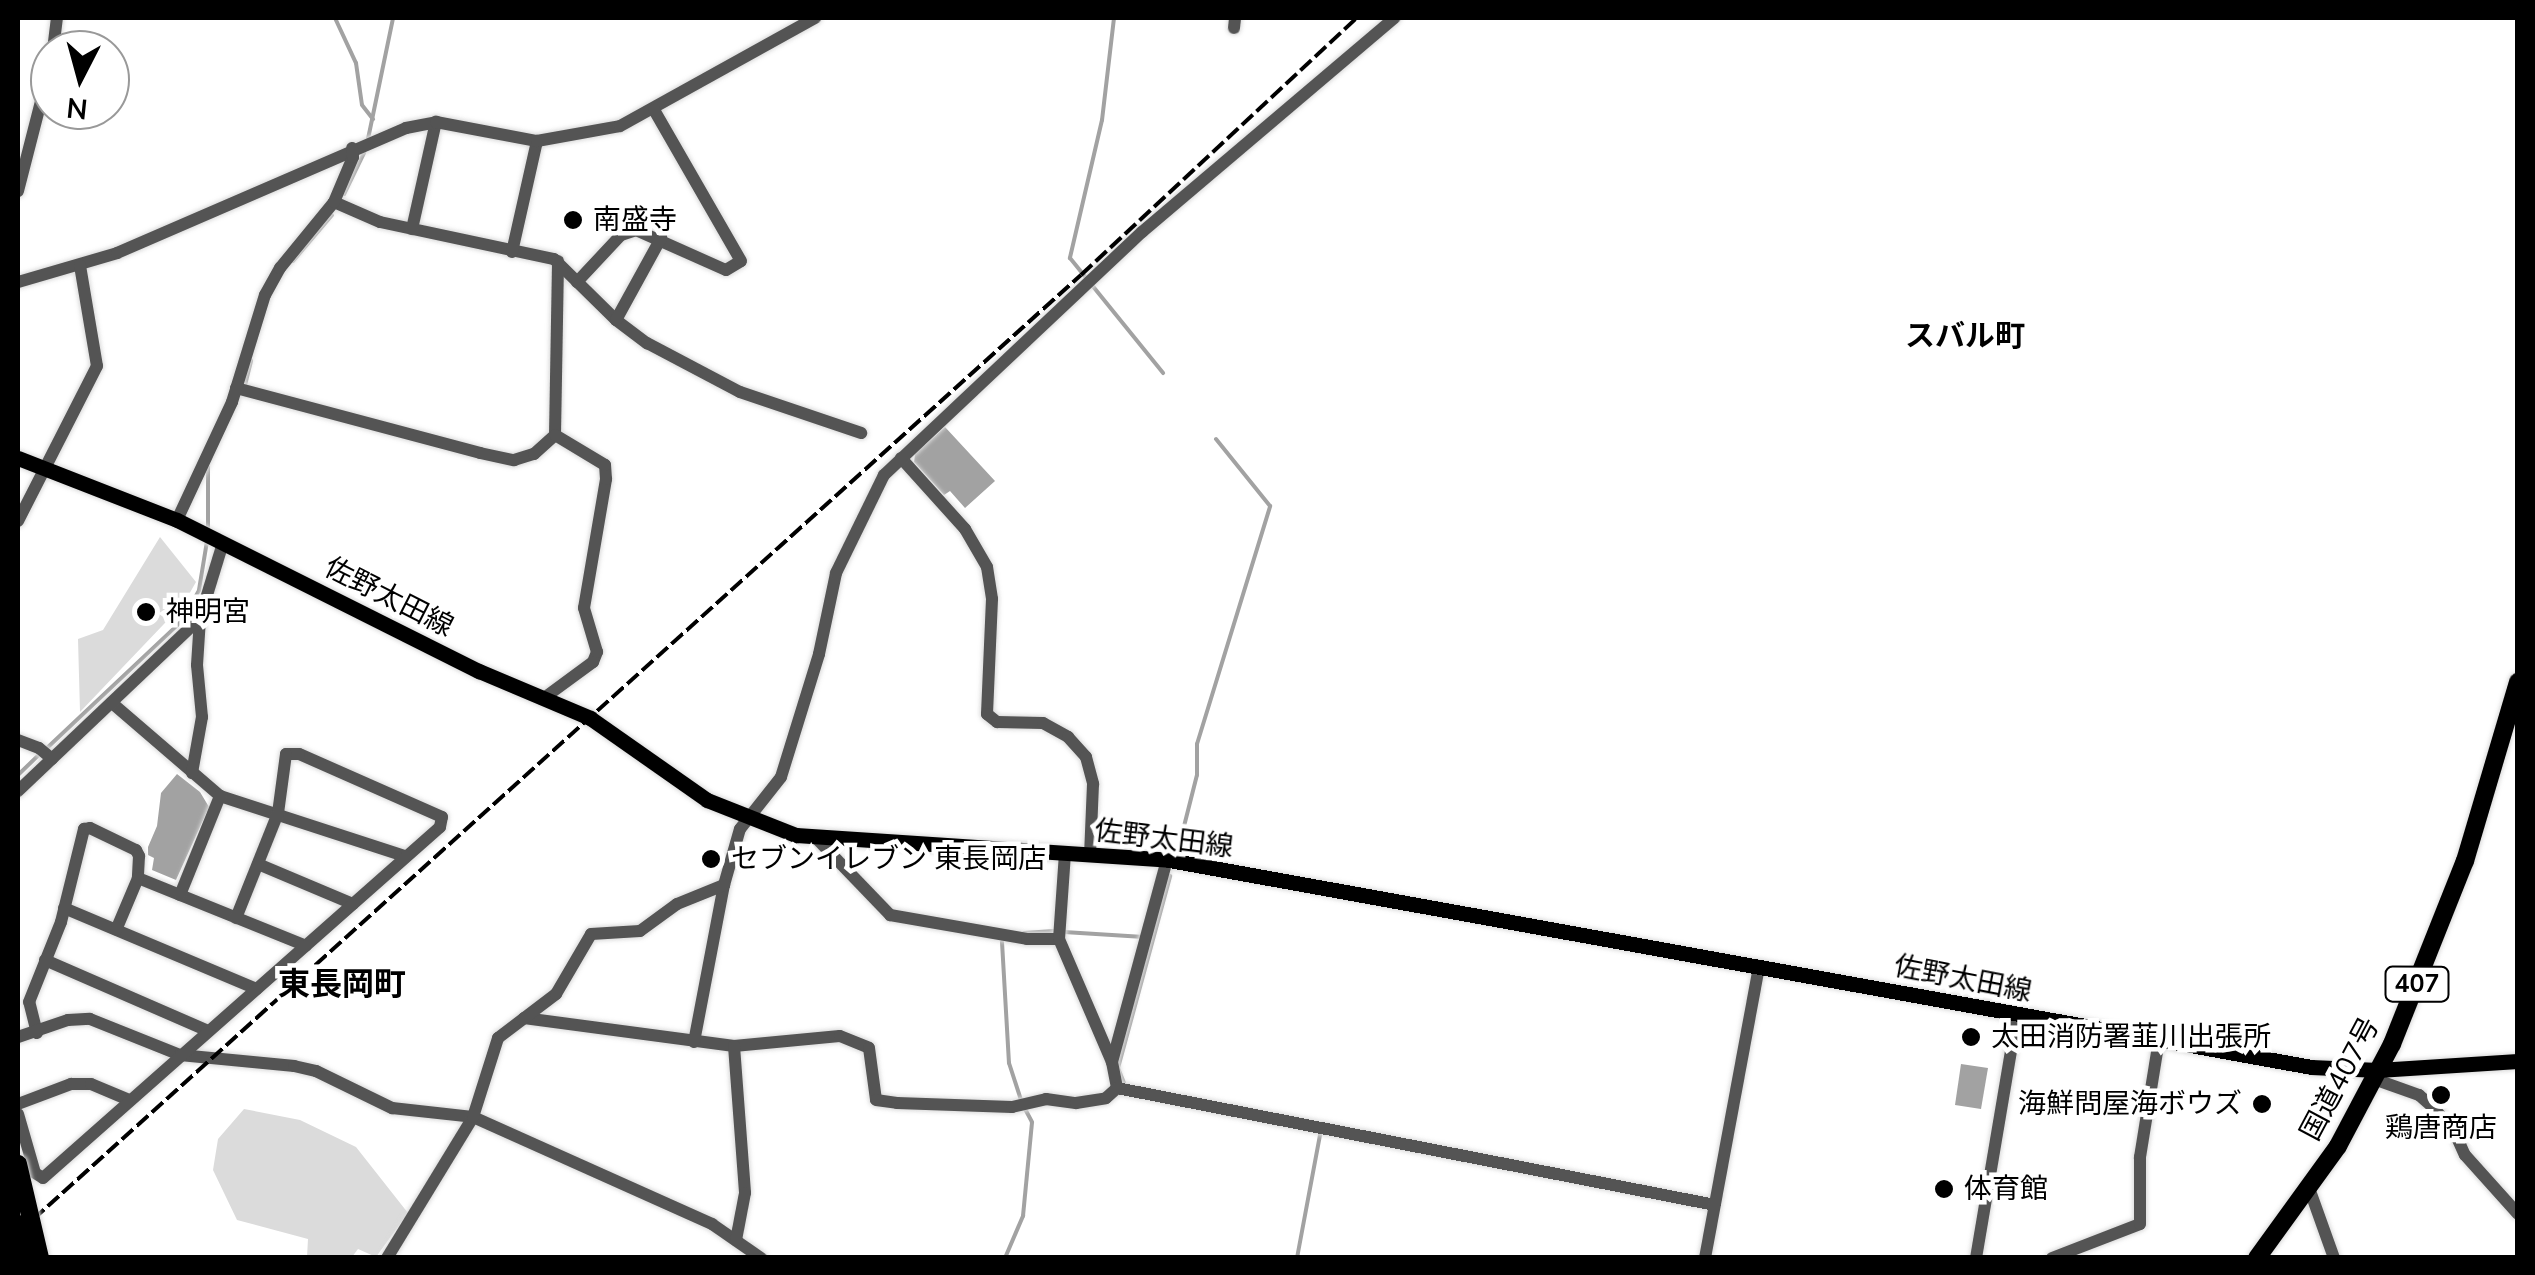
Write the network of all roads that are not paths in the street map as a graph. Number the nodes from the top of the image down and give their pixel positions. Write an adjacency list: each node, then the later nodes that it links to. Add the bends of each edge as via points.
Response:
1 (814, 18): 3 (street)
2 (1394, 18): 22 (street, via 1142,232)
3 (654, 110): 6 (street, via 620,126); 11 (street, via 740,261 726,270)
4 (436, 122): 6 (street); 7 (street); 10 (street)
5 (34, 130): 8 (street)
6 (537, 141): 12 (street)
7 (352, 148): 9 (street); 14 (street)
8 (18, 191)
9 (334, 202): 10 (street); 18 (street, via 270,284)
10 (412, 229): 12 (street)
11 (661, 238): 16 (street, via 627,232); 17 (street)
12 (512, 252): 13 (street)
13 (558, 261): 16 (street); 20 (street)
14 (80, 265): 15 (street); 23 (street, via 96,366)
15 (18, 282)
16 (578, 282): 17 (street)
17 (616, 320): 19 (street, via 740,392)
18 (236, 388): 20 (street, via 514,460 534,454); 24 (street)
19 (861, 433)
20 (555, 435): 29 (street, via 605,465 606,479 584,608 597,652)
21 (18, 458): 23 (main road, 佐野太田線)
22 (900, 458): 37 (street, via 884,474 836,572 819,654 780,778); 40 (street, via 965,529 987,567 992,598 987,714 997,722 1044,723 1086,757 1093,784)
23 (45, 468): 24 (main road, 佐野太田線); 25 (street)
24 (177, 520): 26 (main road, 佐野太田線)
25 (18, 521)
26 (223, 543): 27 (street); 29 (main road, 佐野太田線)
27 (200, 618): 30 (street); 33 (street, via 202,717)
28 (2518, 682): 67 (highway, 国道407号 / 407, via 2447,914)
29 (544, 698): 37 (main road, 佐野太田線, via 590,718 707,800)
30 (112, 703): 32 (street); 33 (street)
31 (18, 740): 32 (street)
32 (52, 759): 34 (street)
33 (192, 773): 35 (street)
34 (18, 791)
35 (220, 796): 36 (street); 46 (street)
36 (278, 813): 41 (street); 41 (street, via 286,754 299,754 438,813 440,827); 43 (street)
37 (746, 819): 38 (main road, 佐野太田線); 45 (street)
38 (816, 838): 39 (main road, 佐野太田線); 51 (street, via 890,915 1027,939)
39 (1065, 853): 40 (main road, 佐野太田線); 51 (street)
40 (1090, 854): 42 (main road, 佐野太田線)
41 (405, 856): 47 (street)
42 (1167, 859): 54 (main road, 佐野太田線); 66 (street)
43 (258, 864): 47 (street); 49 (street)
44 (138, 878): 46 (street); 48 (street, via 136,850 84,829); 50 (street)
45 (724, 885): 57 (street, via 677,904 640,931 591,934 556,994); 62 (street)
46 (180, 895): 49 (street)
47 (353, 904): 52 (street)
48 (64, 908): 50 (street); 53 (street)
49 (236, 918): 52 (street)
50 (116, 930): 55 (street)
51 (1059, 934): 66 (street)
52 (306, 946): 55 (street)
53 (45, 960): 58 (street); 59 (street, via 29,1002)
54 (1758, 966): 56 (main road, 佐野太田線); 75 (street)
55 (257, 989): 58 (street)
56 (2017, 1015): 61 (main road, 佐野太田線); 84 (street)
57 (524, 1018): 62 (street); 72 (street, via 498,1038)
58 (208, 1031): 64 (street)
59 (36, 1032): 60 (street); 64 (street, via 90,1018)
60 (18, 1037)
61 (2159, 1040): 67 (main road, 佐野太田線); 85 (street, via 2140,1158 2140,1224)
62 (694, 1042): 63 (street)
63 (734, 1046): 68 (street, via 840,1036 869,1048 876,1100 1076,1104 1106,1098); 78 (street, via 745,1193)
64 (180, 1055): 69 (street); 72 (street, via 294,1066 392,1108)
65 (2518, 1060): 67 (main road, 佐野太田線)
66 (1112, 1062): 68 (street)
67 (2376, 1075): 74 (highway, 国道407号 / 407); 76 (street, via 2434,1108)
68 (1117, 1088): 75 (street)
69 (129, 1100): 70 (street, via 90,1084 71,1084); 71 (street, via 43,1178 35,1174)
70 (18, 1104)
71 (18, 1114)
72 (473, 1117): 78 (street); 81 (street)
73 (18, 1164): 80 (highway, bridge)
74 (2309, 1188): 86 (highway, 国道407号 / 407); 87 (street)
75 (1715, 1204): 83 (street)
76 (2518, 1214)
77 (18, 1224): 79 (highway, bridge)
78 (736, 1240): 82 (street)
79 (26, 1258)
80 (40, 1258)
81 (387, 1258)
82 (761, 1258)
83 (1705, 1258)
84 (1976, 1258)
85 (2052, 1258)
86 (2257, 1258)
87 (2334, 1258)

